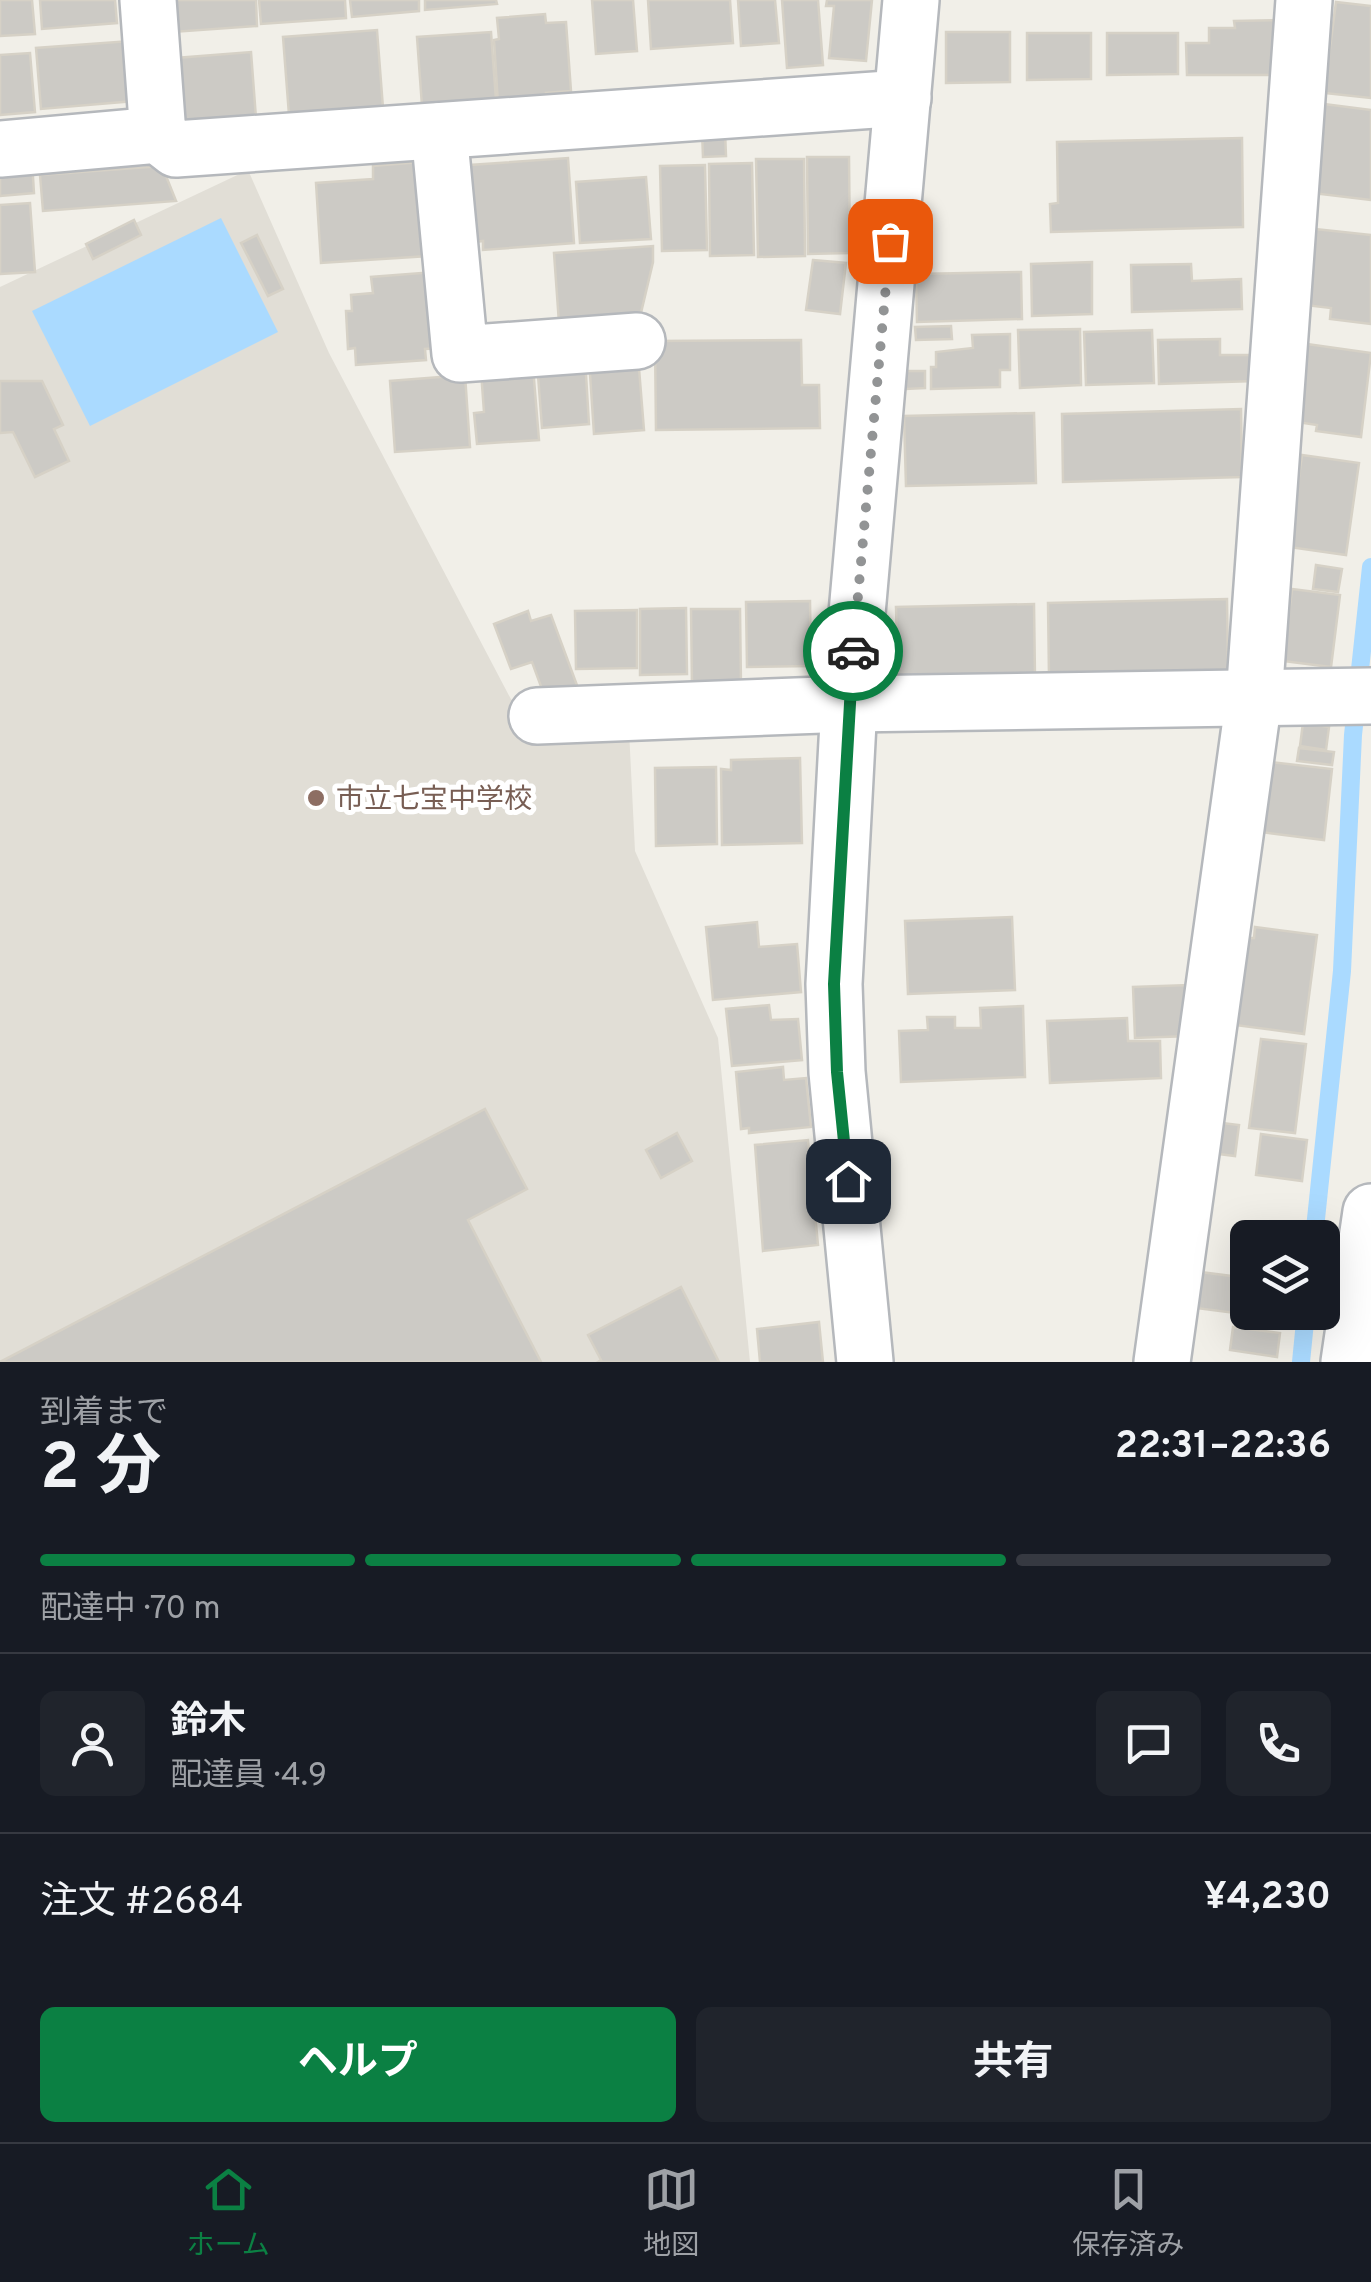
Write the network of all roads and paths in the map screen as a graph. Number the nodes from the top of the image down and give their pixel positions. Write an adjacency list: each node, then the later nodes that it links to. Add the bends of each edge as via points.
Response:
1 (148, 0): 6 (street)
2 (911, 0): 4 (street)
3 (1304, 0): 10 (street)
4 (903, 98): 5 (street); 11 (street)
5 (439, 131): 6 (street, via 176,149); 8 (street, via 460,354)
6 (158, 134): 7 (street)
7 (0, 149)
8 (638, 340)
9 (1352, 696): 10 (street)
10 (1254, 698): 11 (street); 15 (street)
11 (848, 704): 12 (street); 14 (street, via 834,984)
12 (538, 716)
13 (1371, 1212): 16 (street)
14 (865, 1362)
15 (1162, 1362)
16 (1349, 1362)

